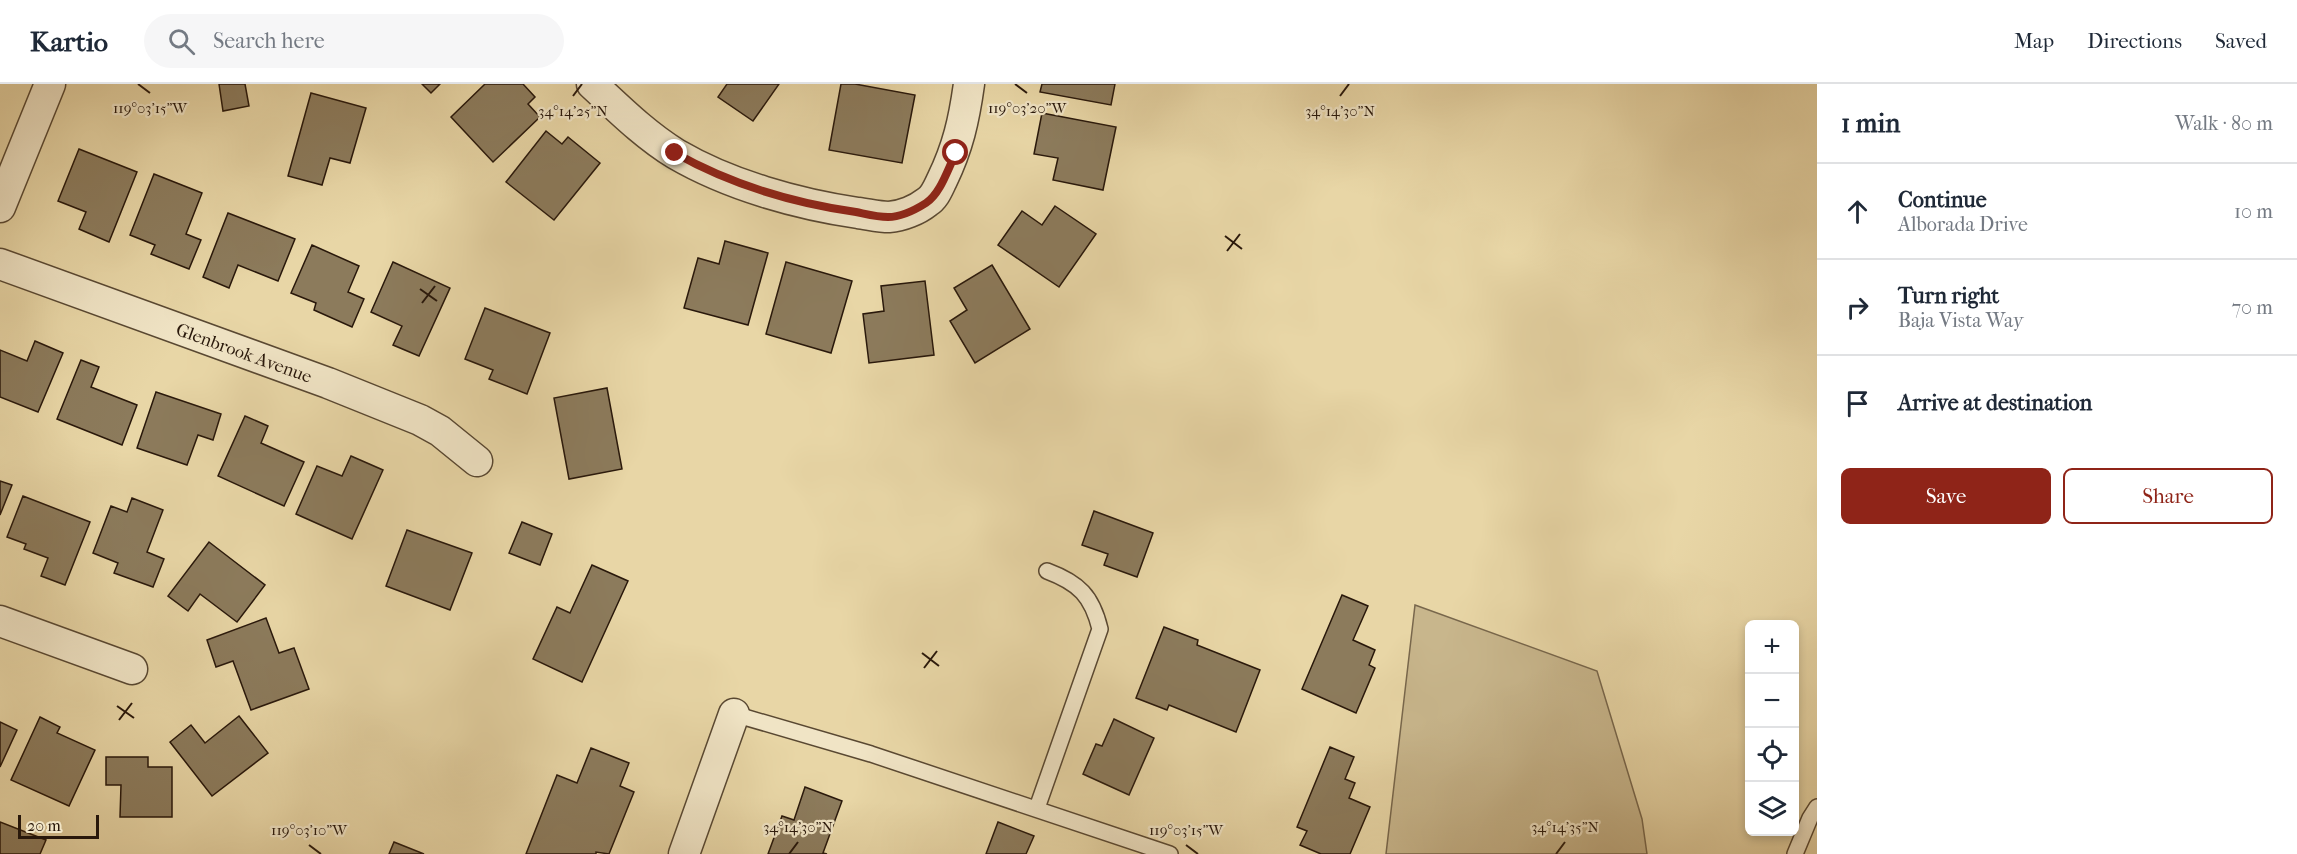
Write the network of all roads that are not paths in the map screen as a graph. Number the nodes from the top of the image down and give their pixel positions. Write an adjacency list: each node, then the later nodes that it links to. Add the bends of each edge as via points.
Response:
1 (50, 84): 4 (street)
2 (592, 84): 3 (street, via 642,130 709,172 832,209 888,217 909,212 935,195 956,153)
3 (969, 84)
4 (0, 207)
5 (0, 264): 6 (street, Glenbrook Avenue, via 420,420)
6 (477, 461)
7 (1047, 571): 12 (lane, via 1079,587 1095,610 1100,629)
8 (0, 621): 9 (street)
9 (132, 669)
10 (734, 714): 12 (lane); 13 (street)
11 (1817, 807): 15 (lane)
12 (1037, 808): 14 (lane)
13 (684, 854)
14 (1170, 854)
15 (1795, 854)

